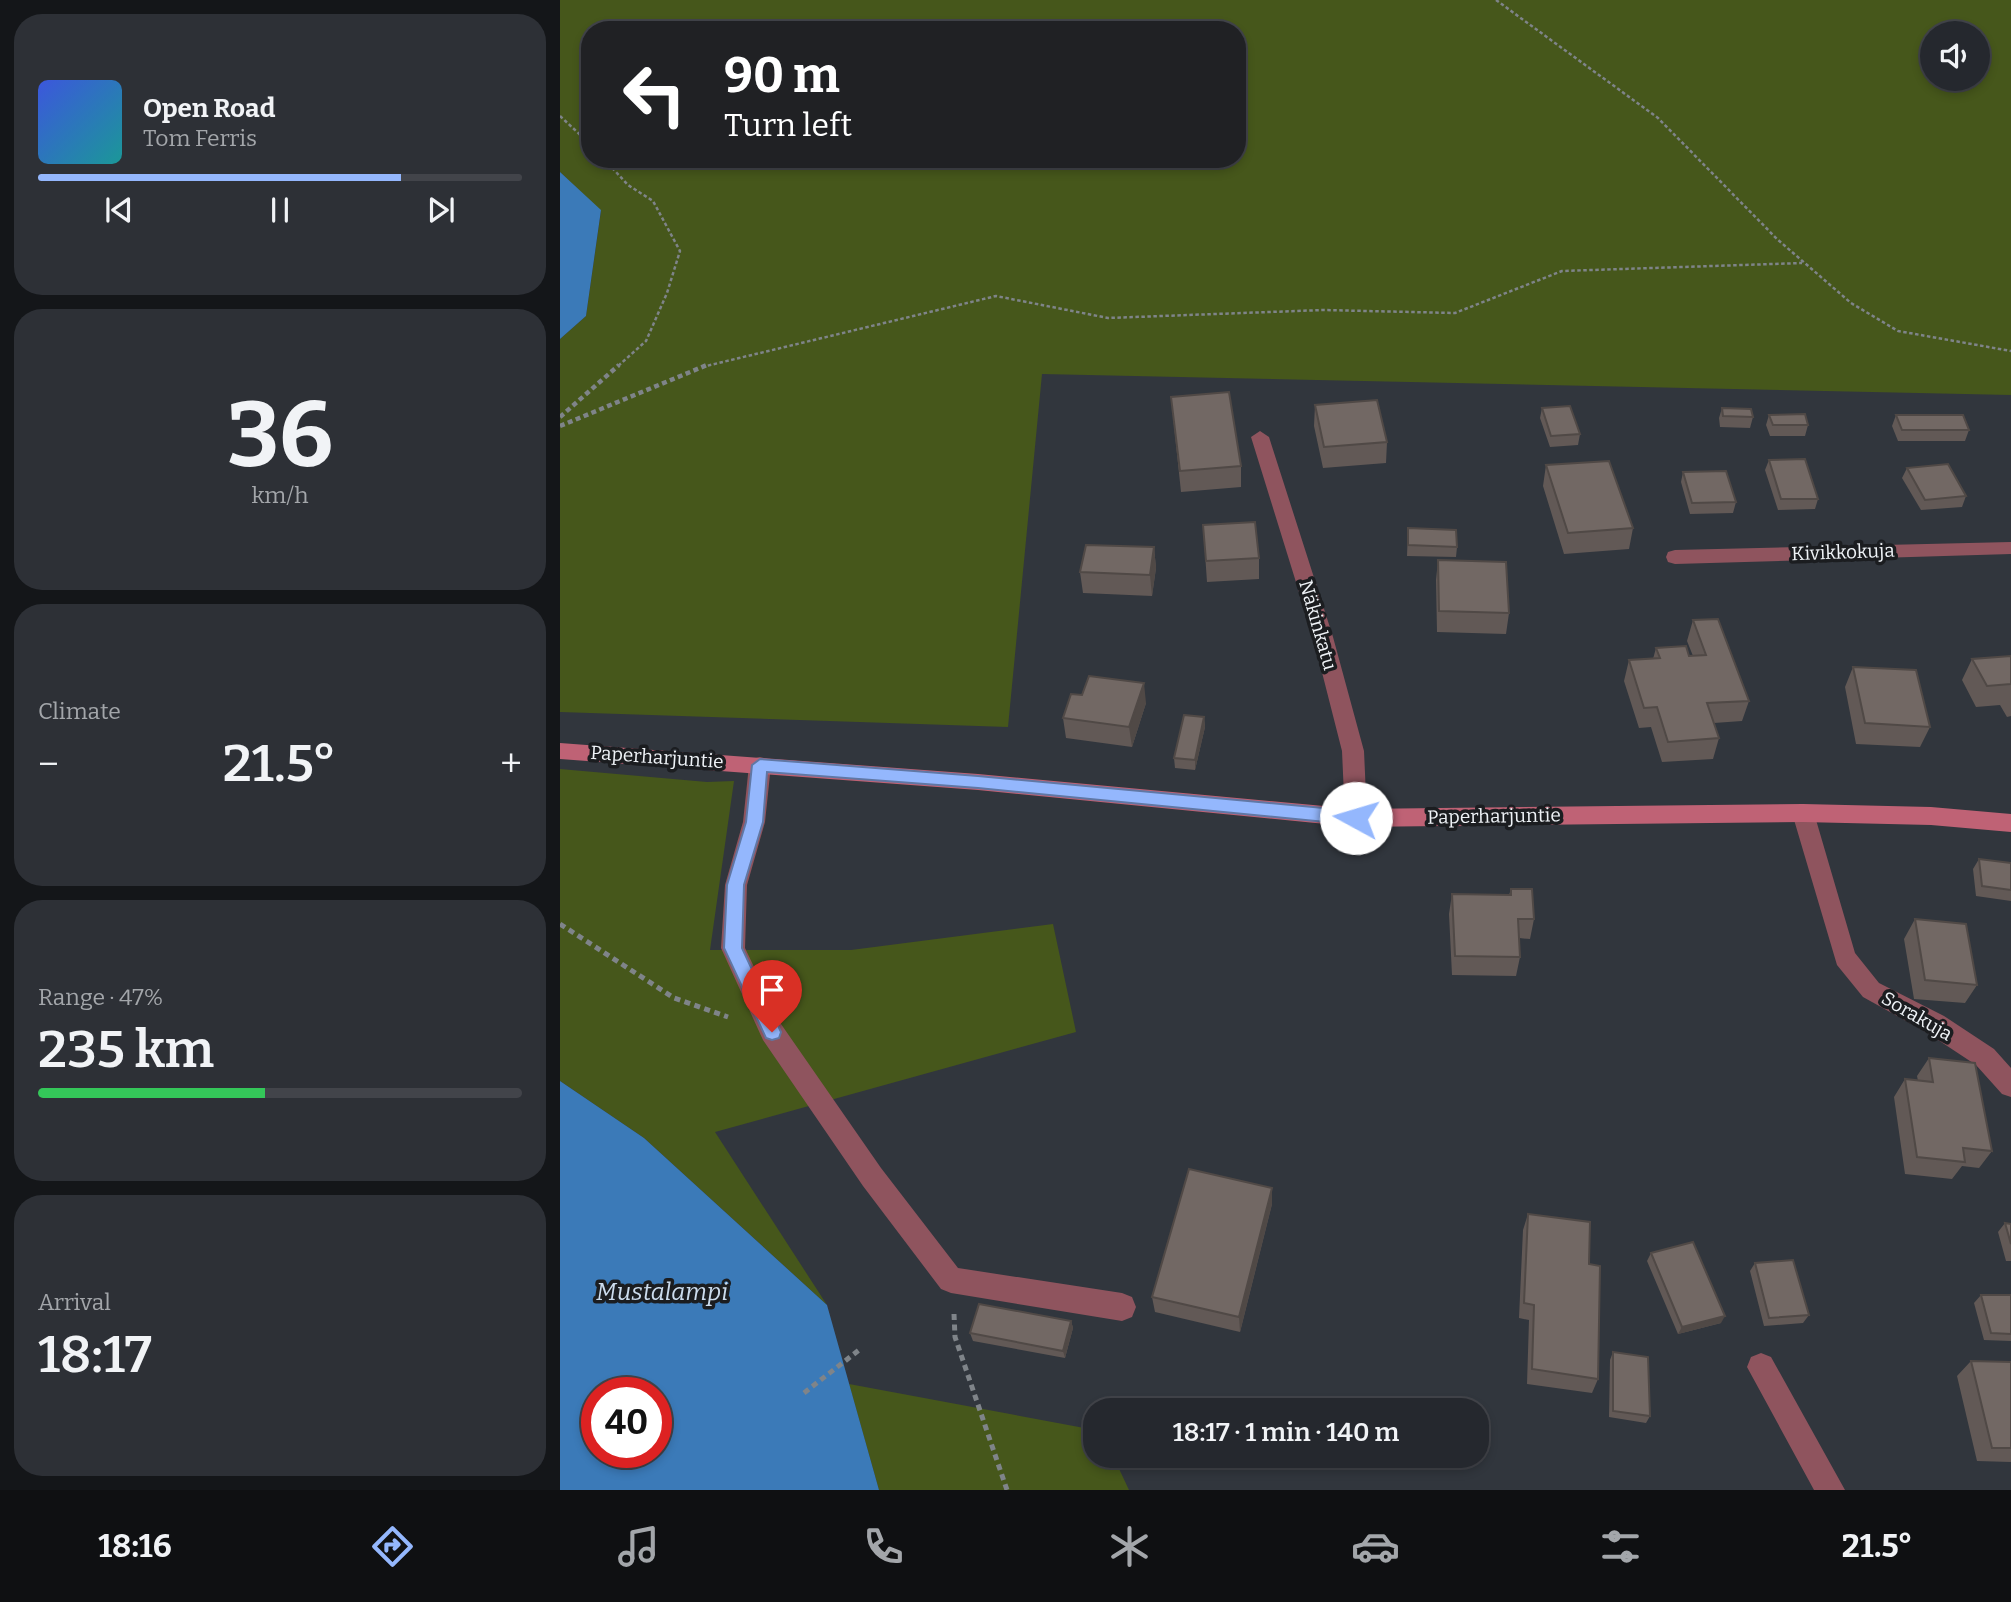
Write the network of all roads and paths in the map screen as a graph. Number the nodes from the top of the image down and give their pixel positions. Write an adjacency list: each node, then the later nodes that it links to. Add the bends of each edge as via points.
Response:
1 (1496, 0): 5 (path, via 1658,118)
2 (560, 116): 3 (path)
3 (581, 136)
4 (612, 168): 7 (path, via 653,201 680,251 646,341)
5 (1802, 263): 6 (path, via 1850,303 1898,331); 8 (path, via 1562,271 1455,313 1324,310 1108,318 996,296 710,363)
6 (2011, 351)
7 (560, 417)
8 (560, 426)
9 (1260, 437): 15 (street, Näkinkatu, via 1323,637 1353,751)
10 (2011, 548): 11 (street, Kivikkokuja)
11 (1675, 558)
12 (560, 751): 13 (street, Paperharjuntie)
13 (760, 765): 15 (street, Paperharjuntie); 18 (street, via 754,822 736,885 733,948)
14 (1803, 813): 15 (street, Paperharjuntie); 16 (street, Paperharjuntie); 19 (street, Sorakuja, via 1845,958 1871,990 1985,1057)
15 (1356, 818)
16 (2011, 823)
17 (560, 923): 18 (path, via 674,998)
18 (772, 1032): 20 (street, via 872,1177)
19 (2011, 1086)
20 (951, 1280): 21 (street); 25 (path, via 955,1337)
21 (1122, 1307)
22 (859, 1350): 24 (path)
23 (1761, 1367): 26 (street)
24 (804, 1393)
25 (1007, 1490)
26 (1830, 1490)

